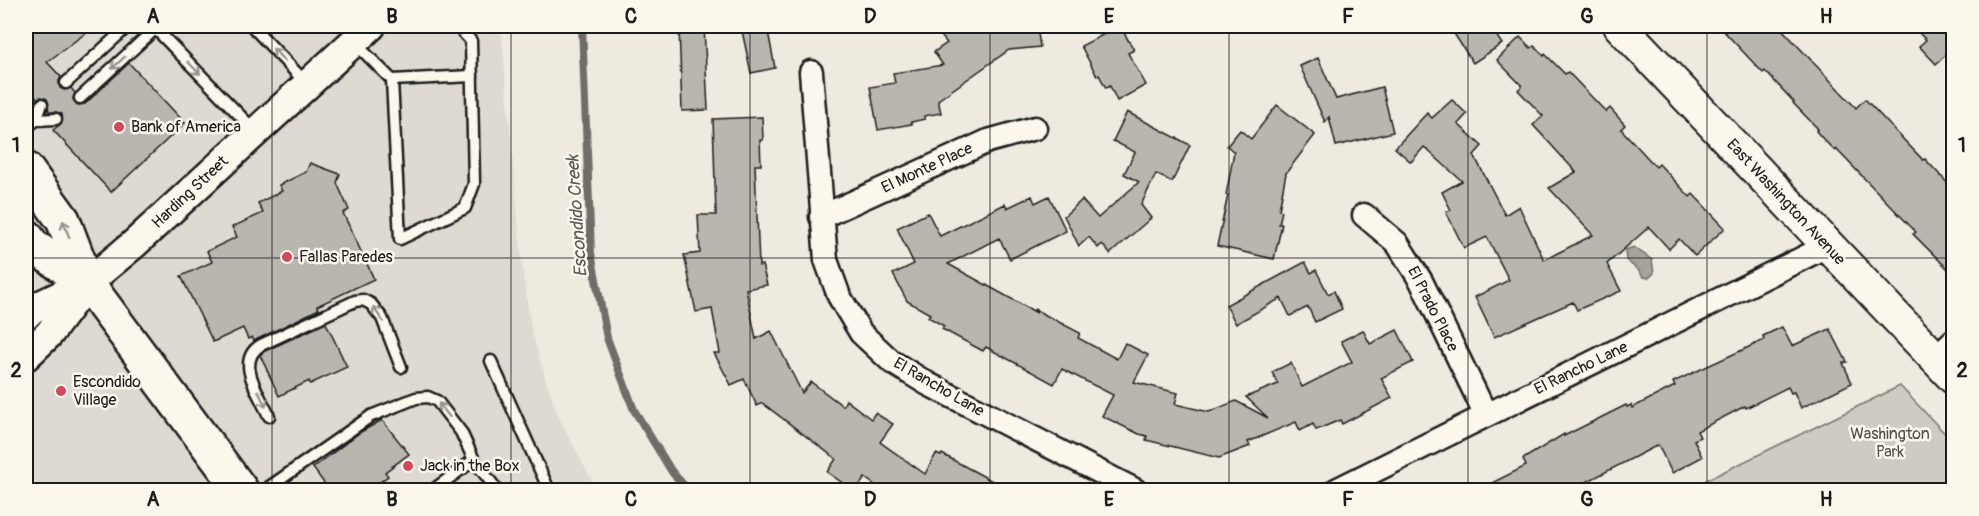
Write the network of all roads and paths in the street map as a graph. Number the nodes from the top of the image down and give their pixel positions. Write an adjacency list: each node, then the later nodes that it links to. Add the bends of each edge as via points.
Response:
1 (128, 26): 10 (lane)
2 (252, 26): 11 (lane, one-way to 2)
3 (457, 26): 8 (lane, via 471,41)
4 (1620, 26): 23 (main road, East Washington Avenue)
5 (155, 27): 12 (lane, one-way to 12); 18 (lane, one-way to 18)
6 (362, 33): 9 (lane); 11 (street, Harding Street)
7 (811, 72): 21 (street, El Rancho Lane)
8 (472, 76): 9 (lane); 9 (lane, via 474,184 465,208 400,239)
9 (392, 80)
10 (66, 83)
11 (307, 84): 18 (street, Harding Street)
12 (80, 98)
13 (42, 105): 15 (lane)
14 (56, 119): 15 (lane)
15 (36, 120): 16 (lane)
16 (26, 128)
17 (1035, 128): 21 (street, El Monte Place, via 988,141)
18 (255, 132): 24 (street, Harding Street)
19 (26, 170): 24 (main road, one-way to 19, via 63,220)
20 (1364, 214): 30 (street, El Prado Place, via 1397,243 1421,281)
21 (821, 217): 38 (street, El Rancho Lane, via 826,260 839,296 861,333 892,362)
22 (26, 236): 24 (main road, via 33,246)
23 (1827, 246): 27 (main road, East Washington Avenue); 30 (street, El Rancho Lane)
24 (87, 283): 25 (street); 26 (street, via 49,334); 33 (main road)
25 (26, 315)
26 (26, 356)
27 (1947, 359)
28 (490, 361): 37 (lane)
29 (401, 367): 31 (lane, one-way to 31, via 378,310 363,300 355,301 261,345 251,354 248,370)
30 (1486, 415): 39 (street, El Rancho Lane)
31 (269, 416)
32 (474, 460): 34 (lane, one-way to 34, via 461,432 437,401 416,398 371,416); 35 (lane); 36 (lane)
33 (241, 490)
34 (265, 490)
35 (433, 490)
36 (497, 490)
37 (549, 490)
38 (1135, 490)
39 (1336, 490)

